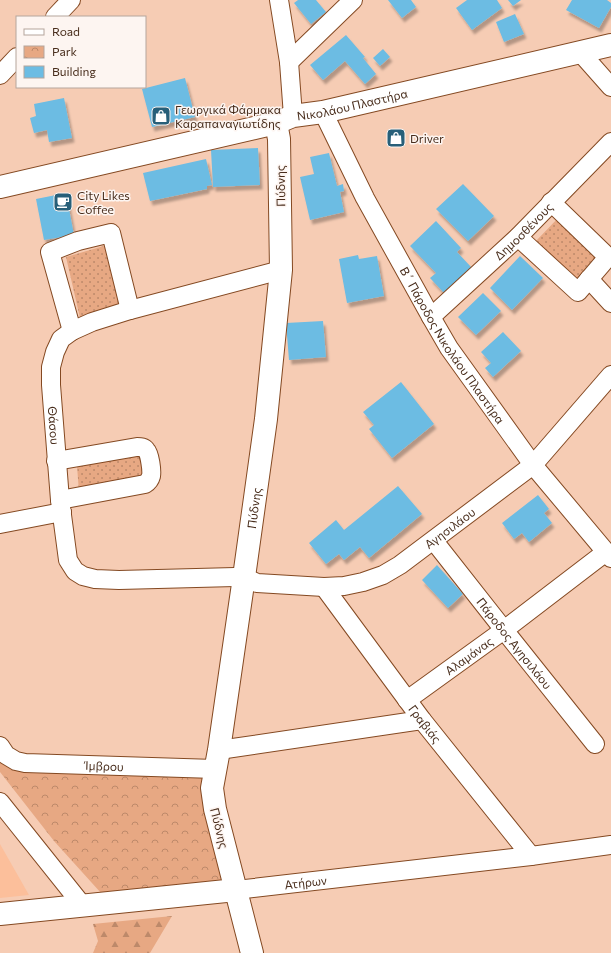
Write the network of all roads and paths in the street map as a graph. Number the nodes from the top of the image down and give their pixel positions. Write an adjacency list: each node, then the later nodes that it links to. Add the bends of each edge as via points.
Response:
1 (71, 0): 4 (street)
2 (279, 0): 8 (street, Πύδνης)
3 (352, 0): 8 (street)
4 (56, 16)
5 (611, 45): 6 (street, Νικολάου Πλαστήρα)
6 (580, 52): 10 (street); 11 (street, Νικολάου Πλαστήρα)
7 (16, 58): 9 (street)
8 (289, 62): 12 (street, Πύδνης)
9 (0, 76)
10 (611, 87)
11 (323, 112): 12 (street, Νικολάου Πλαστήρα); 21 (street, Β΄ Πάροδος Νικολάου Πλαστήρα, via 365,198)
12 (285, 120): 14 (street, Νικολάου Πλαστήρα); 17 (street, Πύδνης, via 279,139)
13 (611, 142): 15 (street, Δημοσθένους)
14 (0, 187)
15 (552, 202): 16 (street, Δημοσθένους); 18 (street, via 608,257)
16 (518, 237): 18 (street, via 578,292); 21 (street, Δημοσθένους)
17 (281, 270): 20 (street, Θάσου); 30 (street, Πύδνης, via 266,419)
18 (589, 279): 19 (street)
19 (611, 303)
20 (130, 310): 22 (street, Θάσου); 22 (street, via 111,233 78,241 50,252)
21 (431, 317): 25 (street, Β΄ Πάροδος Νικολάου Πλαστήρα, via 449,348)
22 (72, 331): 24 (street, Θάσου, via 60,339 50,367)
23 (611, 375): 25 (street, Αγησιλάου)
24 (56, 461): 26 (street, Θάσου); 26 (street, via 137,447 143,447 149,454 151,476 145,484)
25 (533, 465): 28 (street, Αγησιλάου); 29 (street, Β΄ Πάροδος Νικολάου Πλαστήρα)
26 (61, 506): 27 (street); 30 (street, Θάσου, via 68,560 75,571 83,576 119,580)
27 (0, 524)
28 (434, 541): 31 (street, Αγησιλάου, via 383,575 344,586); 32 (street, Πάροδος Αγησιλάου)
29 (608, 555): 32 (street, Αλαμάνας)
30 (244, 578): 31 (street, Αγησιλάου, via 257,583); 37 (street, Πύδνης)
31 (324, 587): 33 (street, Γραβιάς)
32 (504, 630): 33 (street, Αλαμάνας); 35 (street, Πάροδος Αγησιλάου)
33 (407, 700): 34 (street, Γραβιάς)
34 (422, 720): 37 (street, Ίμβρου); 40 (street, Γραβιάς)
35 (595, 744)
36 (0, 746): 37 (street, Ίμβρου, via 6,756 25,763)
37 (217, 759): 41 (street, Πύδνης, via 212,788 215,809)
38 (0, 802): 42 (street)
39 (611, 845): 40 (street, Ατήρων)
40 (532, 856): 41 (street, Ατήρων)
41 (236, 890): 42 (street, Ατήρων); 44 (street, Πύδνης)
42 (83, 906): 43 (street, Ατήρων)
43 (0, 914)
44 (252, 953)

